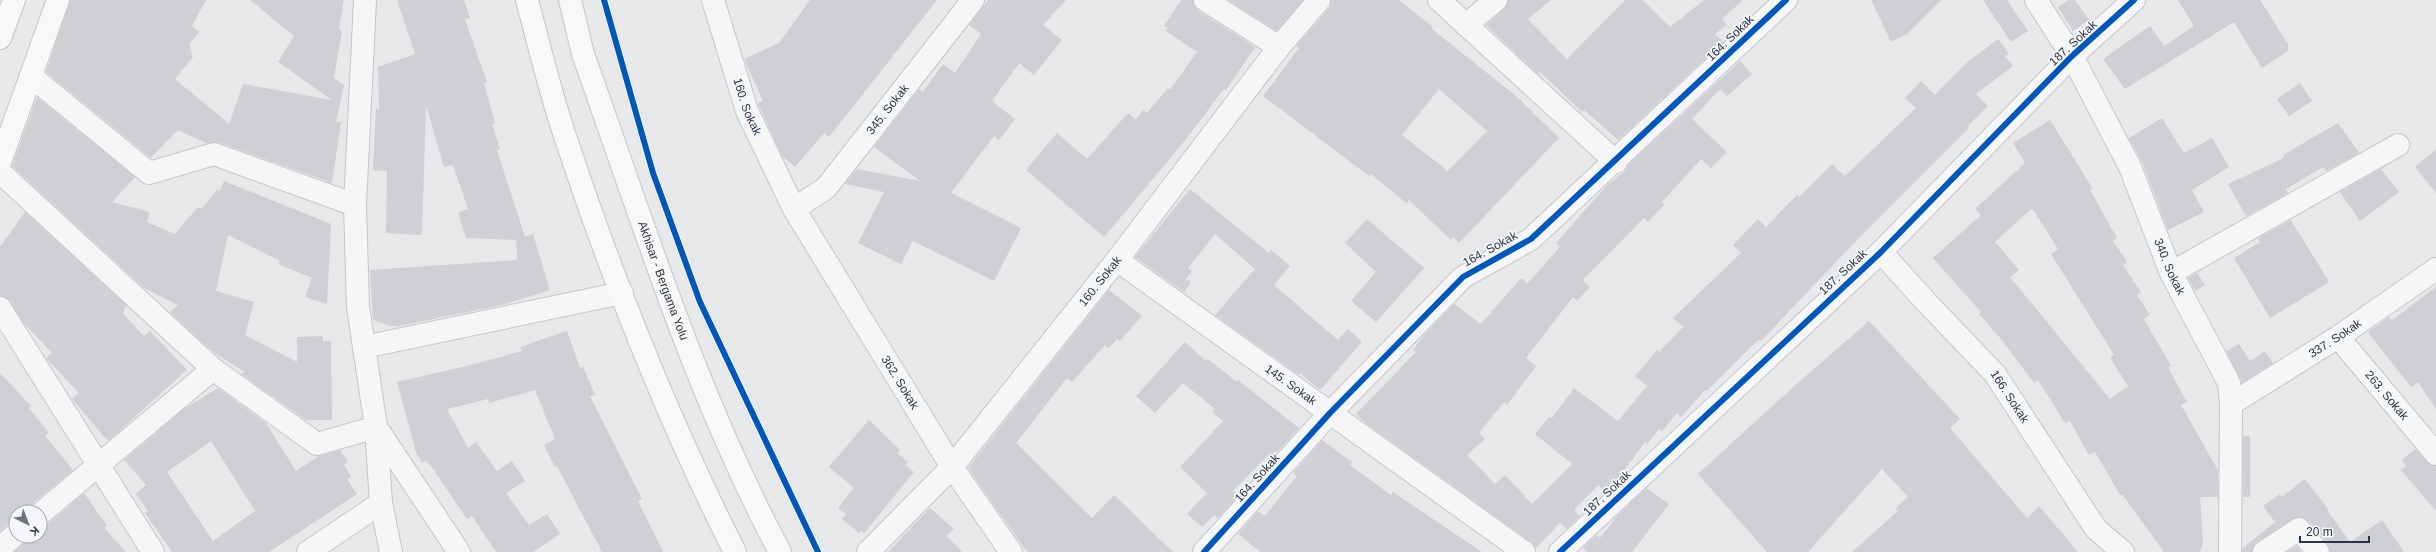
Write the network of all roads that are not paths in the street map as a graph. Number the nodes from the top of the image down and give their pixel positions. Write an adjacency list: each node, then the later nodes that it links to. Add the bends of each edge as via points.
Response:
1 (14, 0): 16 (main road)
2 (58, 0): 19 (main road)
3 (365, 0): 24 (street)
4 (526, 0): 30 (main road, via 565,136)
5 (570, 0): 50 (main road, Akhisar - Bergama Yolu, via 583,54 700,379 752,500)
6 (713, 0): 25 (street, 160. Sokak, via 747,111)
7 (973, 0): 25 (street, 345. Sokak, via 826,188)
8 (1205, 0): 17 (street)
9 (1319, 0): 17 (street, 160. Sokak)
10 (1439, 0): 15 (street)
11 (1496, 0): 15 (street)
12 (1786, 0): 22 (street, 164. Sokak)
13 (2036, 0): 18 (street, 340. Sokak)
14 (2134, 0): 18 (street, 187. Sokak)
15 (1466, 25): 22 (street)
16 (2, 29)
17 (1279, 46): 27 (street, 160. Sokak)
18 (2072, 56): 26 (street, 187. Sokak); 29 (street, 340. Sokak, via 2130,167)
19 (31, 76): 21 (main road); 24 (street, via 149,173 214,154)
20 (2398, 145): 29 (street)
21 (0, 162)
22 (1616, 162): 36 (street, 164. Sokak, via 1531,239 1463,277)
23 (0, 172): 34 (street)
24 (355, 205): 33 (street, via 358,307)
25 (794, 209): 40 (street, 362. Sokak)
26 (1881, 252): 55 (street, 187. Sokak); 56 (street, 166. Sokak, via 1995,374 2096,529)
27 (1117, 260): 36 (street, 145. Sokak); 40 (street, 160. Sokak)
28 (2436, 269): 32 (street, 337. Sokak)
29 (2171, 272): 35 (street, 340. Sokak, via 2229,383)
30 (622, 293): 33 (street); 49 (main road, via 648,363 702,487)
31 (0, 308): 39 (street)
32 (2338, 337): 35 (street, 337. Sokak); 38 (street, 263. Sokak)
33 (364, 347): 37 (street)
34 (213, 369): 37 (street, via 317,444); 39 (street)
35 (2231, 404): 57 (street, 340. Sokak)
36 (1330, 413): 53 (street, 164. Sokak); 54 (street, 145. Sokak)
37 (376, 427): 41 (street); 48 (street)
38 (2436, 454)
39 (98, 464): 42 (street); 45 (street)
40 (952, 467): 51 (street, 160. Sokak); 52 (street, 362. Sokak)
41 (381, 503): 46 (street); 47 (street)
42 (48, 507)
43 (8, 541): 44 (street)
44 (0, 548)
45 (154, 552)
46 (308, 552)
47 (391, 552)
48 (459, 552)
49 (735, 552)
50 (780, 552)
51 (868, 552)
52 (1011, 552)
53 (1204, 552)
54 (1524, 552)
55 (1560, 552)
56 (2123, 552)
57 (2230, 552)
58 (2264, 552): 59 (street, via 2299,529)
59 (2318, 552)

